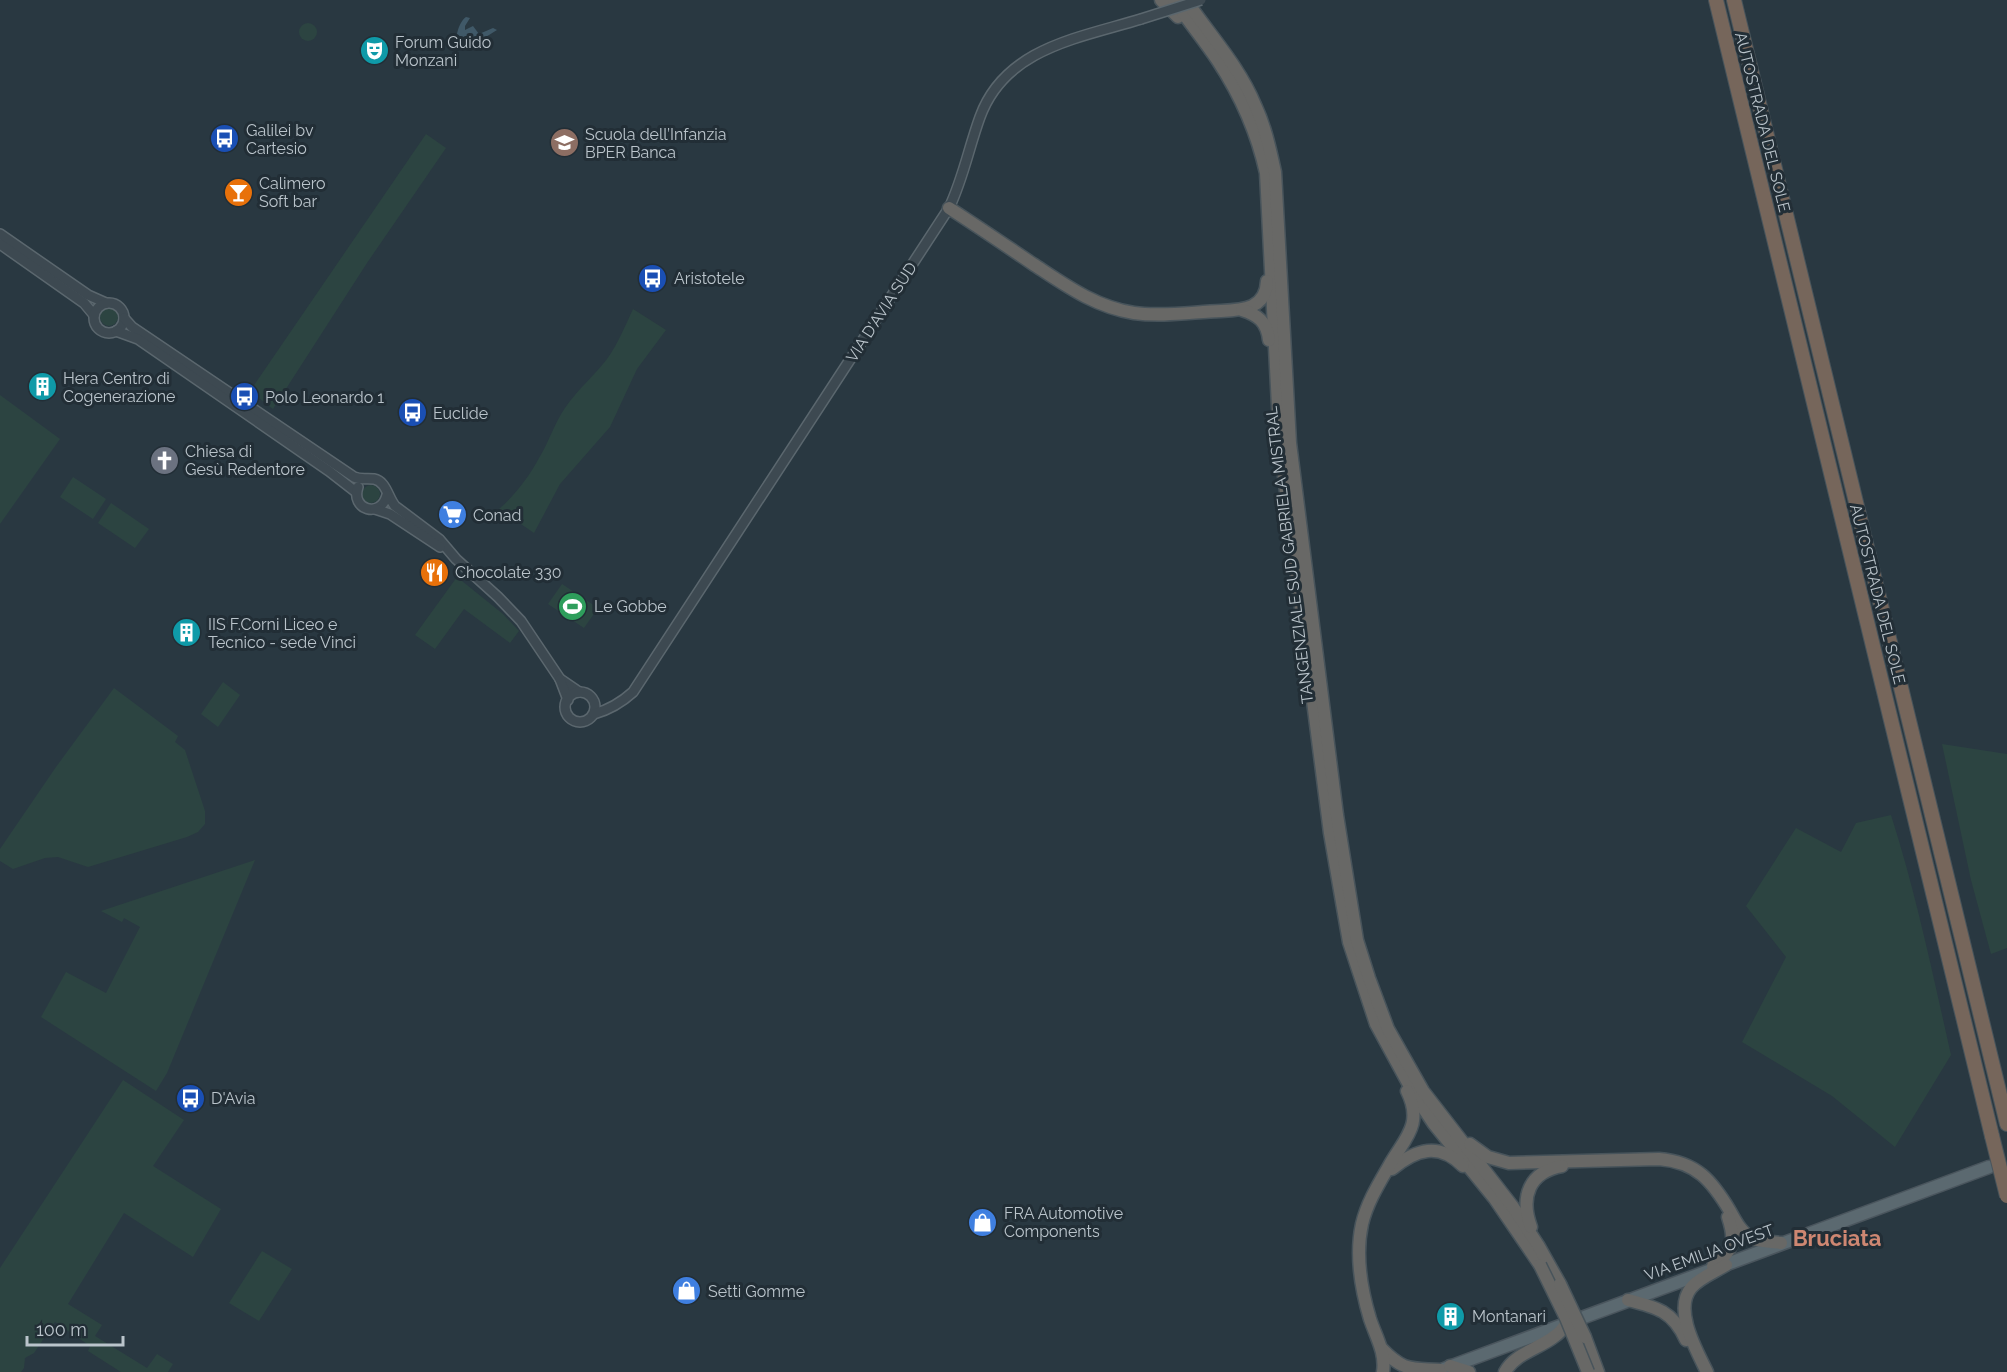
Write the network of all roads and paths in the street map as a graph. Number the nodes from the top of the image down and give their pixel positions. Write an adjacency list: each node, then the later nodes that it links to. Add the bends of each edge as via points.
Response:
1 (1161, 0): 8 (highway)
2 (1174, 0): 7 (highway)
3 (1186, 0): 7 (highway)
4 (1201, 0): 9 (street, VIA D'AVIA SUD, bridge, via 1030,56 990,96)
5 (1716, 0): 38 (highway, AUTOSTRADA DEL SOLE, bridge)
6 (1734, 0): 34 (highway, AUTOSTRADA DEL SOLE)
7 (1192, 17): 8 (highway, TANGENZIALE SUD GABRIELA MISTRAL); 24 (highway, TANGENZIALE SUD GABRIELA MISTRAL, via 1246,86 1271,150 1278,204 1290,443)
8 (1218, 60): 10 (highway, TANGENZIALE SUD GABRIELA MISTRAL, via 1247,110 1262,153)
9 (949, 208): 14 (highway, via 1103,306 1153,314); 30 (street, VIA D'AVIA SUD, via 633,692)
10 (1270, 232): 14 (highway, via 1264,295 1259,303); 18 (highway, TANGENZIALE SUD GABRIELA MISTRAL)
11 (0, 234): 13 (street, via 87,295)
12 (0, 244): 15 (street, via 84,303)
13 (106, 303): 15 (street); 16 (street, via 121,308)
14 (1242, 310): 18 (highway, via 1258,316 1269,333)
15 (94, 315): 17 (street, via 100,330)
16 (124, 318): 17 (street); 19 (street, via 354,477)
17 (116, 331): 20 (street, via 138,339)
18 (1278, 413): 24 (highway, TANGENZIALE SUD GABRIELA MISTRAL)
19 (367, 480): 20 (street); 21 (street, via 379,481)
20 (356, 492): 22 (street, via 362,506)
21 (387, 495): 22 (street); 23 (street, via 395,506 439,539)
22 (375, 509): 23 (street, via 390,514)
23 (456, 559): 26 (street, via 516,616)
24 (1302, 577): 25 (highway, TANGENZIALE SUD GABRIELA MISTRAL)
25 (1311, 649): 32 (highway, TANGENZIALE SUD GABRIELA MISTRAL, via 1330,832 1349,942); 33 (highway, TANGENZIALE SUD GABRIELA MISTRAL, via 1357,940 1383,1015)
26 (560, 679): 27 (street); 28 (street)
27 (579, 692): 28 (street); 29 (street)
28 (568, 700): 31 (street, via 567,712 574,720 585,721)
29 (594, 702): 30 (street); 31 (street)
30 (610, 706): 31 (street, VIA D'AVIA SUD)
31 (594, 714)
32 (1386, 1045): 37 (highway, via 1389,1061 1411,1101 1413,1118 1407,1141); 39 (highway, via 1429,1116)
33 (1423, 1091): 35 (highway, via 1474,1148 1488,1157 1509,1163); 42 (highway)
34 (2007, 1124)
35 (1577, 1162): 40 (highway, via 1676,1161 1702,1174); 42 (highway, via 1551,1168 1530,1187 1526,1211)
36 (1989, 1167): 41 (main road, VIA EMILIA OVEST)
37 (1384, 1176): 39 (highway, via 1411,1155 1436,1151 1457,1160); 48 (highway, via 1365,1213 1359,1246 1364,1300)
38 (2007, 1196)
39 (1495, 1199): 43 (highway)
40 (1722, 1199): 41 (highway, via 1748,1235); 45 (highway, via 1732,1229 1732,1245)
41 (1781, 1243): 44 (main road, VIA EMILIA OVEST)
42 (1538, 1245): 43 (highway)
43 (1544, 1264): 53 (highway, bridge); 54 (highway, bridge, via 1574,1313)
44 (1726, 1265): 45 (main road, VIA EMILIA OVEST); 56 (highway, via 1690,1288 1684,1306 1690,1335)
45 (1706, 1272): 46 (main road, VIA EMILIA OVEST)
46 (1628, 1300): 47 (main road, VIA EMILIA OVEST); 55 (highway, via 1656,1308 1672,1318)
47 (1568, 1322): 49 (main road, VIA EMILIA OVEST); 52 (highway, via 1555,1336 1516,1358)
48 (1381, 1348): 49 (highway, via 1404,1368); 50 (highway)
49 (1445, 1368): 51 (highway)
50 (1383, 1372)
51 (1469, 1372)
52 (1505, 1372)
53 (1588, 1372)
54 (1598, 1372)
55 (1700, 1372)
56 (1707, 1372)

